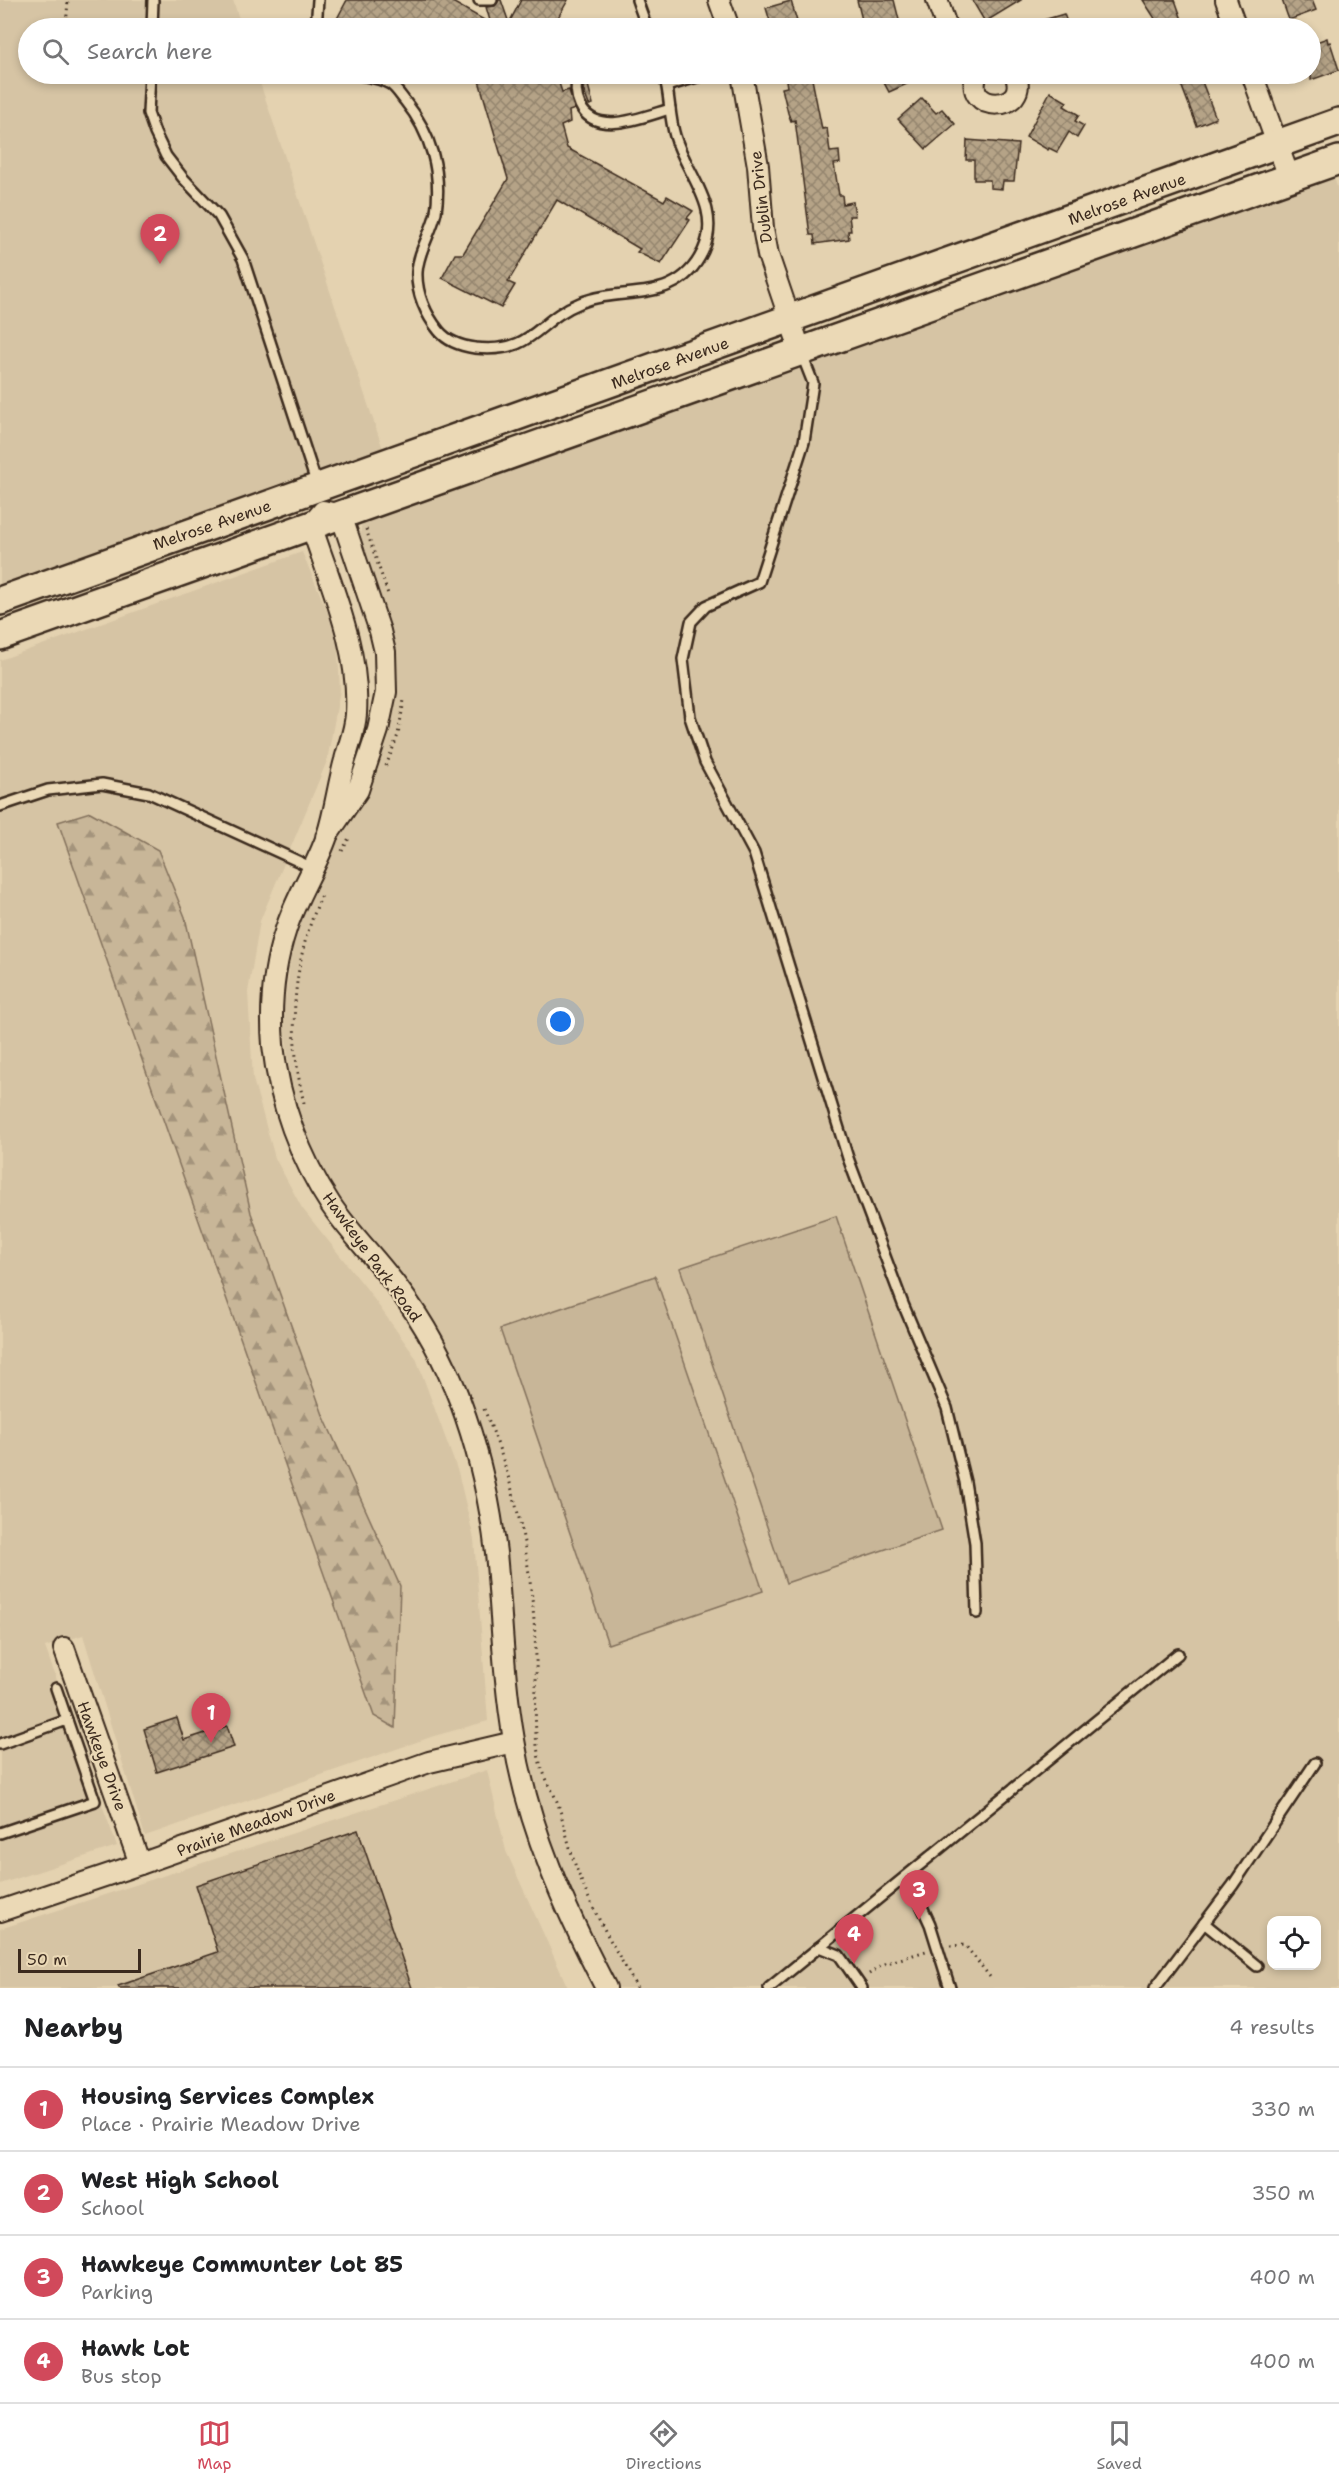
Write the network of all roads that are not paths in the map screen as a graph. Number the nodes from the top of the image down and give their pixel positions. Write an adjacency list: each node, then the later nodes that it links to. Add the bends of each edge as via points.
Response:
1 (153, 0): 9 (lane)
2 (318, 0): 10 (lane)
3 (479, 0): 4 (lane)
4 (492, 0)
5 (637, 0): 11 (lane)
6 (719, 0): 12 (street)
7 (937, 0): 13 (street)
8 (1226, 0): 14 (street)
9 (152, 18)
10 (317, 18)
11 (643, 18)
12 (725, 18)
13 (943, 18)
14 (1232, 18)
15 (149, 84): 31 (lane, via 148,113 166,156 219,216 243,259)
16 (388, 84): 24 (lane, via 416,117 432,147 436,170 438,192 431,230 417,272 420,297 440,332 452,342 469,347 506,348 524,341 577,304 598,296 662,288 690,269 703,251 708,216 703,194 680,153)
17 (576, 84): 24 (lane, via 580,107 593,120 622,121)
18 (674, 84): 23 (lane)
19 (744, 84): 29 (street, Dublin Drive, via 768,255)
20 (975, 84): 21 (street, via 976,92 994,105 1015,94)
21 (1017, 84)
22 (1256, 84): 26 (street)
23 (667, 86): 24 (lane)
24 (670, 109)
25 (1339, 122): 26 (main road, Melrose Avenue)
26 (1278, 144): 28 (street); 29 (main road, Melrose Avenue)
27 (1339, 160): 28 (main road, Melrose Avenue)
28 (1289, 177): 30 (main road, Melrose Avenue)
29 (790, 320): 30 (street, Dublin Drive); 31 (main road, Melrose Avenue)
30 (801, 352): 31 (main road, Melrose Avenue); 37 (lane, via 813,382 804,442 759,582 706,606 691,622 683,659 690,717 705,762 754,853 848,1158 946,1408 965,1482 975,1543)
31 (331, 512): 32 (main road, Melrose Avenue); 33 (main road, Melrose Avenue); 35 (street, Hawkeye Park Road, via 351,647 356,716); 35 (street, Hawkeye Park Road, via 382,642 386,692 358,790)
32 (0, 601)
33 (0, 636)
34 (0, 806): 36 (lane, via 48,790 102,784 149,793)
35 (326, 837): 36 (street, Hawkeye Park Road)
36 (313, 868): 42 (street, Hawkeye Park Road, via 286,928 275,974 273,1044 279,1080 297,1143 314,1177 333,1209 400,1291 429,1336 460,1401 486,1487)
37 (977, 1613)
38 (64, 1648): 46 (street, Hawkeye Drive)
39 (1178, 1654): 47 (lane)
40 (56, 1689): 41 (lane)
41 (67, 1720): 43 (lane); 45 (lane, via 95,1801)
42 (514, 1742): 46 (street, Prairie Meadow Drive, via 429,1762); 52 (street, Hawkeye Park Road, via 531,1815 549,1868)
43 (0, 1743)
44 (1315, 1763): 49 (lane)
45 (0, 1833)
46 (140, 1864): 48 (street, Prairie Meadow Drive)
47 (902, 1880): 50 (lane); 55 (lane, via 919,1900)
48 (0, 1911)
49 (1204, 1923): 51 (lane); 56 (lane)
50 (819, 1947): 53 (lane); 54 (lane, via 839,1955)
51 (1257, 1966)
52 (606, 1988)
53 (769, 1988)
54 (862, 1988)
55 (950, 1988)
56 (1155, 1988)

